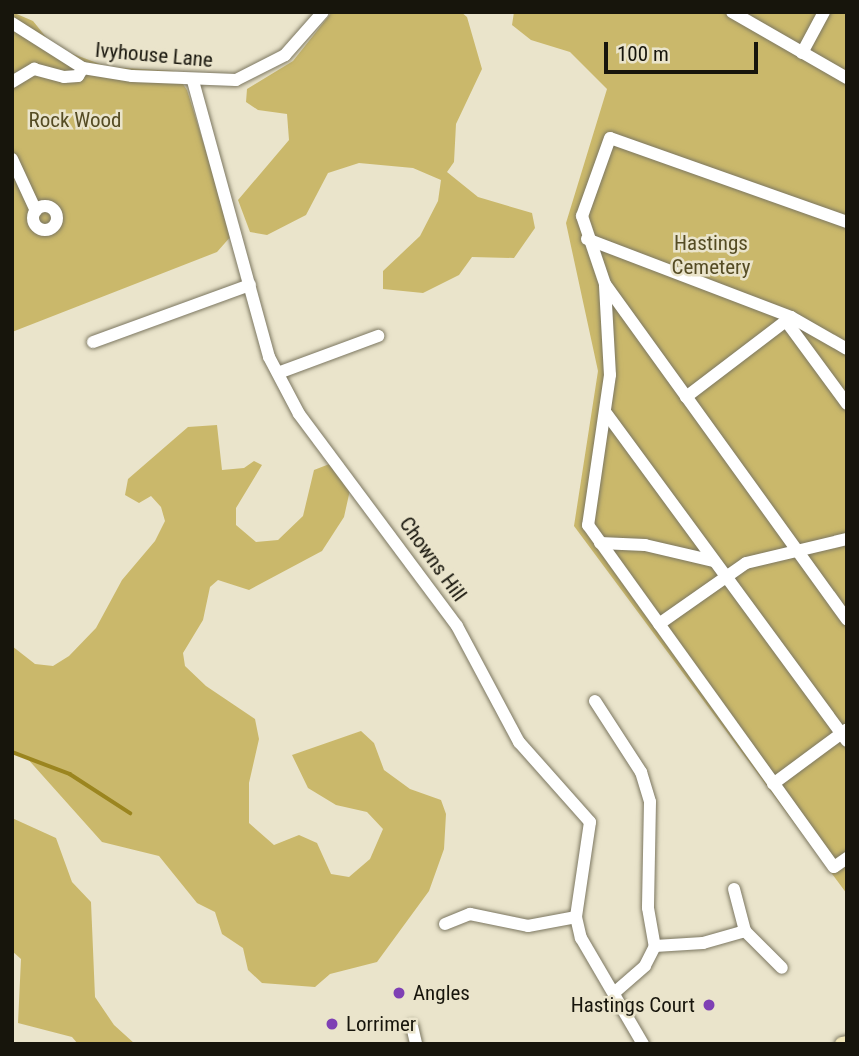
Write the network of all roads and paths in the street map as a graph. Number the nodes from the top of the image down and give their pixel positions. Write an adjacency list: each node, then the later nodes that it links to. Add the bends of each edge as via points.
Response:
1 (323, 12): 8 (street, Ivyhouse Lane, via 285,55 259,71 236,80)
2 (732, 12): 5 (street)
3 (824, 12): 5 (street)
4 (12, 23): 6 (street, Ivyhouse Lane)
5 (802, 53): 7 (street)
6 (83, 68): 8 (street, Ivyhouse Lane); 9 (street, via 78,76 64,78 34,69)
7 (847, 78)
8 (193, 80): 15 (street, Chowns Hill)
9 (12, 82)
10 (12, 159): 11 (street)
11 (36, 211)
12 (847, 222): 13 (street, via 610,138 582,216)
13 (587, 239): 14 (street); 16 (street)
14 (605, 284): 21 (street); 23 (street, via 610,375)
15 (250, 285): 18 (street); 20 (street, Chowns Hill)
16 (789, 319): 19 (street); 21 (street); 22 (street)
17 (378, 336): 20 (street)
18 (93, 342)
19 (847, 349)
20 (278, 373): 36 (street, Chowns Hill, via 299,414 457,626 519,742 590,822)
21 (686, 397): 26 (street)
22 (847, 404)
23 (606, 413): 25 (street, via 588,525); 27 (street)
24 (847, 539): 26 (street)
25 (600, 542): 27 (street, via 645,545); 30 (street)
26 (799, 554): 28 (street, via 746,563); 29 (street)
27 (714, 561): 28 (street)
28 (726, 578): 30 (street); 32 (street)
29 (847, 620)
30 (659, 624): 33 (street)
31 (595, 701): 39 (street, via 642,772 650,802 648,908)
32 (845, 735): 33 (street)
33 (773, 783): 34 (street, via 834,867)
34 (847, 858)
35 (734, 889): 38 (street)
36 (576, 917): 37 (street, via 528,926 470,914); 41 (street, Chowns Hill, via 590,955)
37 (445, 923)
38 (745, 930): 39 (street, via 703,943); 40 (street)
39 (655, 946): 41 (street, via 645,966)
40 (782, 968)
41 (616, 991): 44 (street, Chowns Hill)
42 (412, 1026): 43 (street)
43 (416, 1044)
44 (642, 1044)

